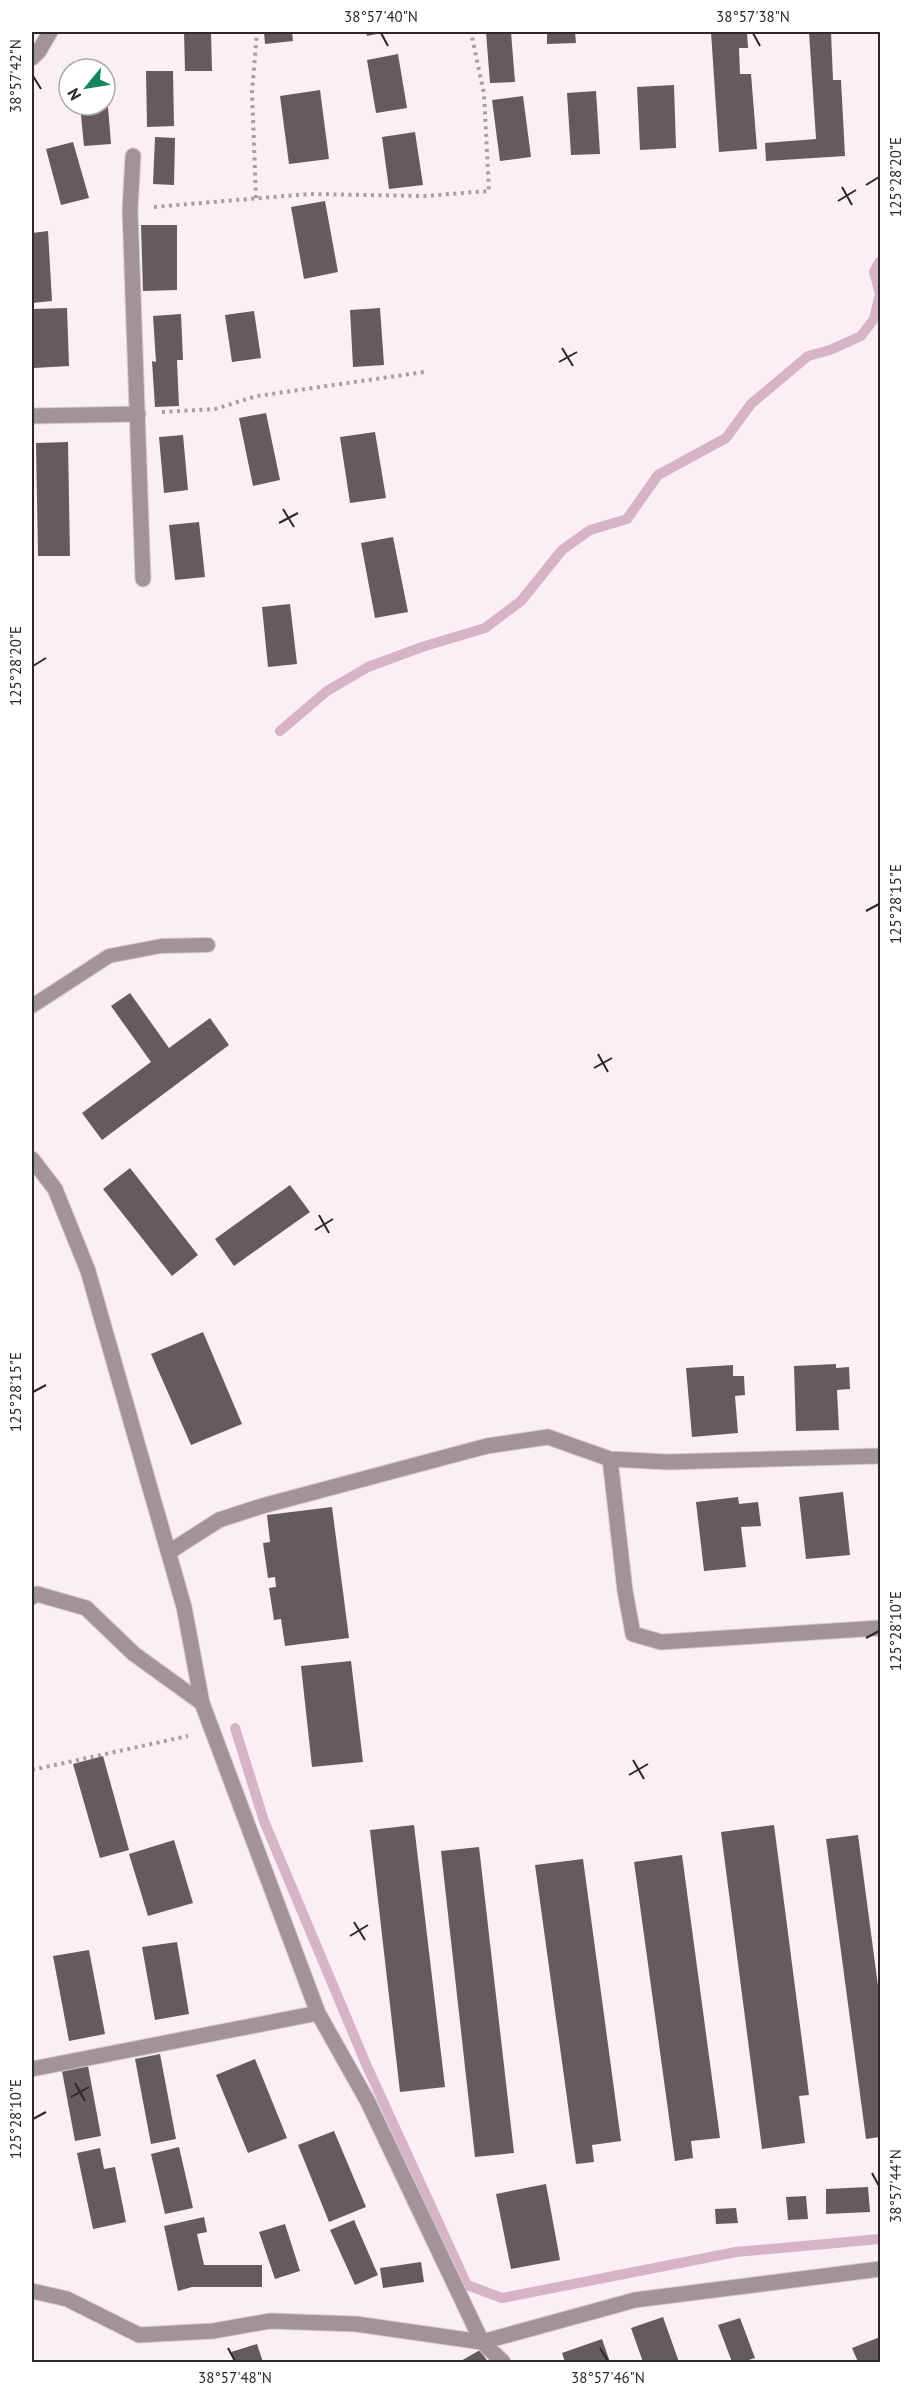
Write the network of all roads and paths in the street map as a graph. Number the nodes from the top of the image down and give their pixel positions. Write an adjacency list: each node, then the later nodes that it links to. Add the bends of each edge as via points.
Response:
1 (50, 32): 4 (street)
2 (257, 32): 6 (path, via 252,92)
3 (471, 32): 6 (path, via 484,94 489,191 424,196 309,194)
4 (32, 58)
5 (134, 156): 7 (street)
6 (256, 198): 7 (path)
7 (130, 210): 9 (street)
8 (424, 372): 9 (path, via 257,396 214,409)
9 (138, 414): 10 (street); 11 (street)
10 (32, 416)
11 (143, 579)
12 (208, 945): 13 (lane, via 161,946 109,956)
13 (32, 1006)
14 (32, 1159): 17 (street, via 55,1188 88,1271)
15 (880, 1456): 16 (street, via 668,1462)
16 (610, 1459): 17 (street, via 548,1437 487,1446 219,1520); 19 (street, via 633,1634 660,1642)
17 (169, 1552): 20 (street)
18 (32, 1597): 20 (street, via 37,1594 86,1608 134,1654)
19 (880, 1628)
20 (202, 1703): 21 (street)
21 (212, 1730): 22 (path); 23 (street)
22 (32, 1770)
23 (318, 2013): 24 (street); 27 (street, via 368,2102)
24 (32, 2069)
25 (880, 2269): 27 (street, via 635,2300)
26 (32, 2291): 27 (street, via 67,2299 139,2335 213,2331 270,2321 356,2324)
27 (482, 2342): 28 (street)
28 (503, 2362)

